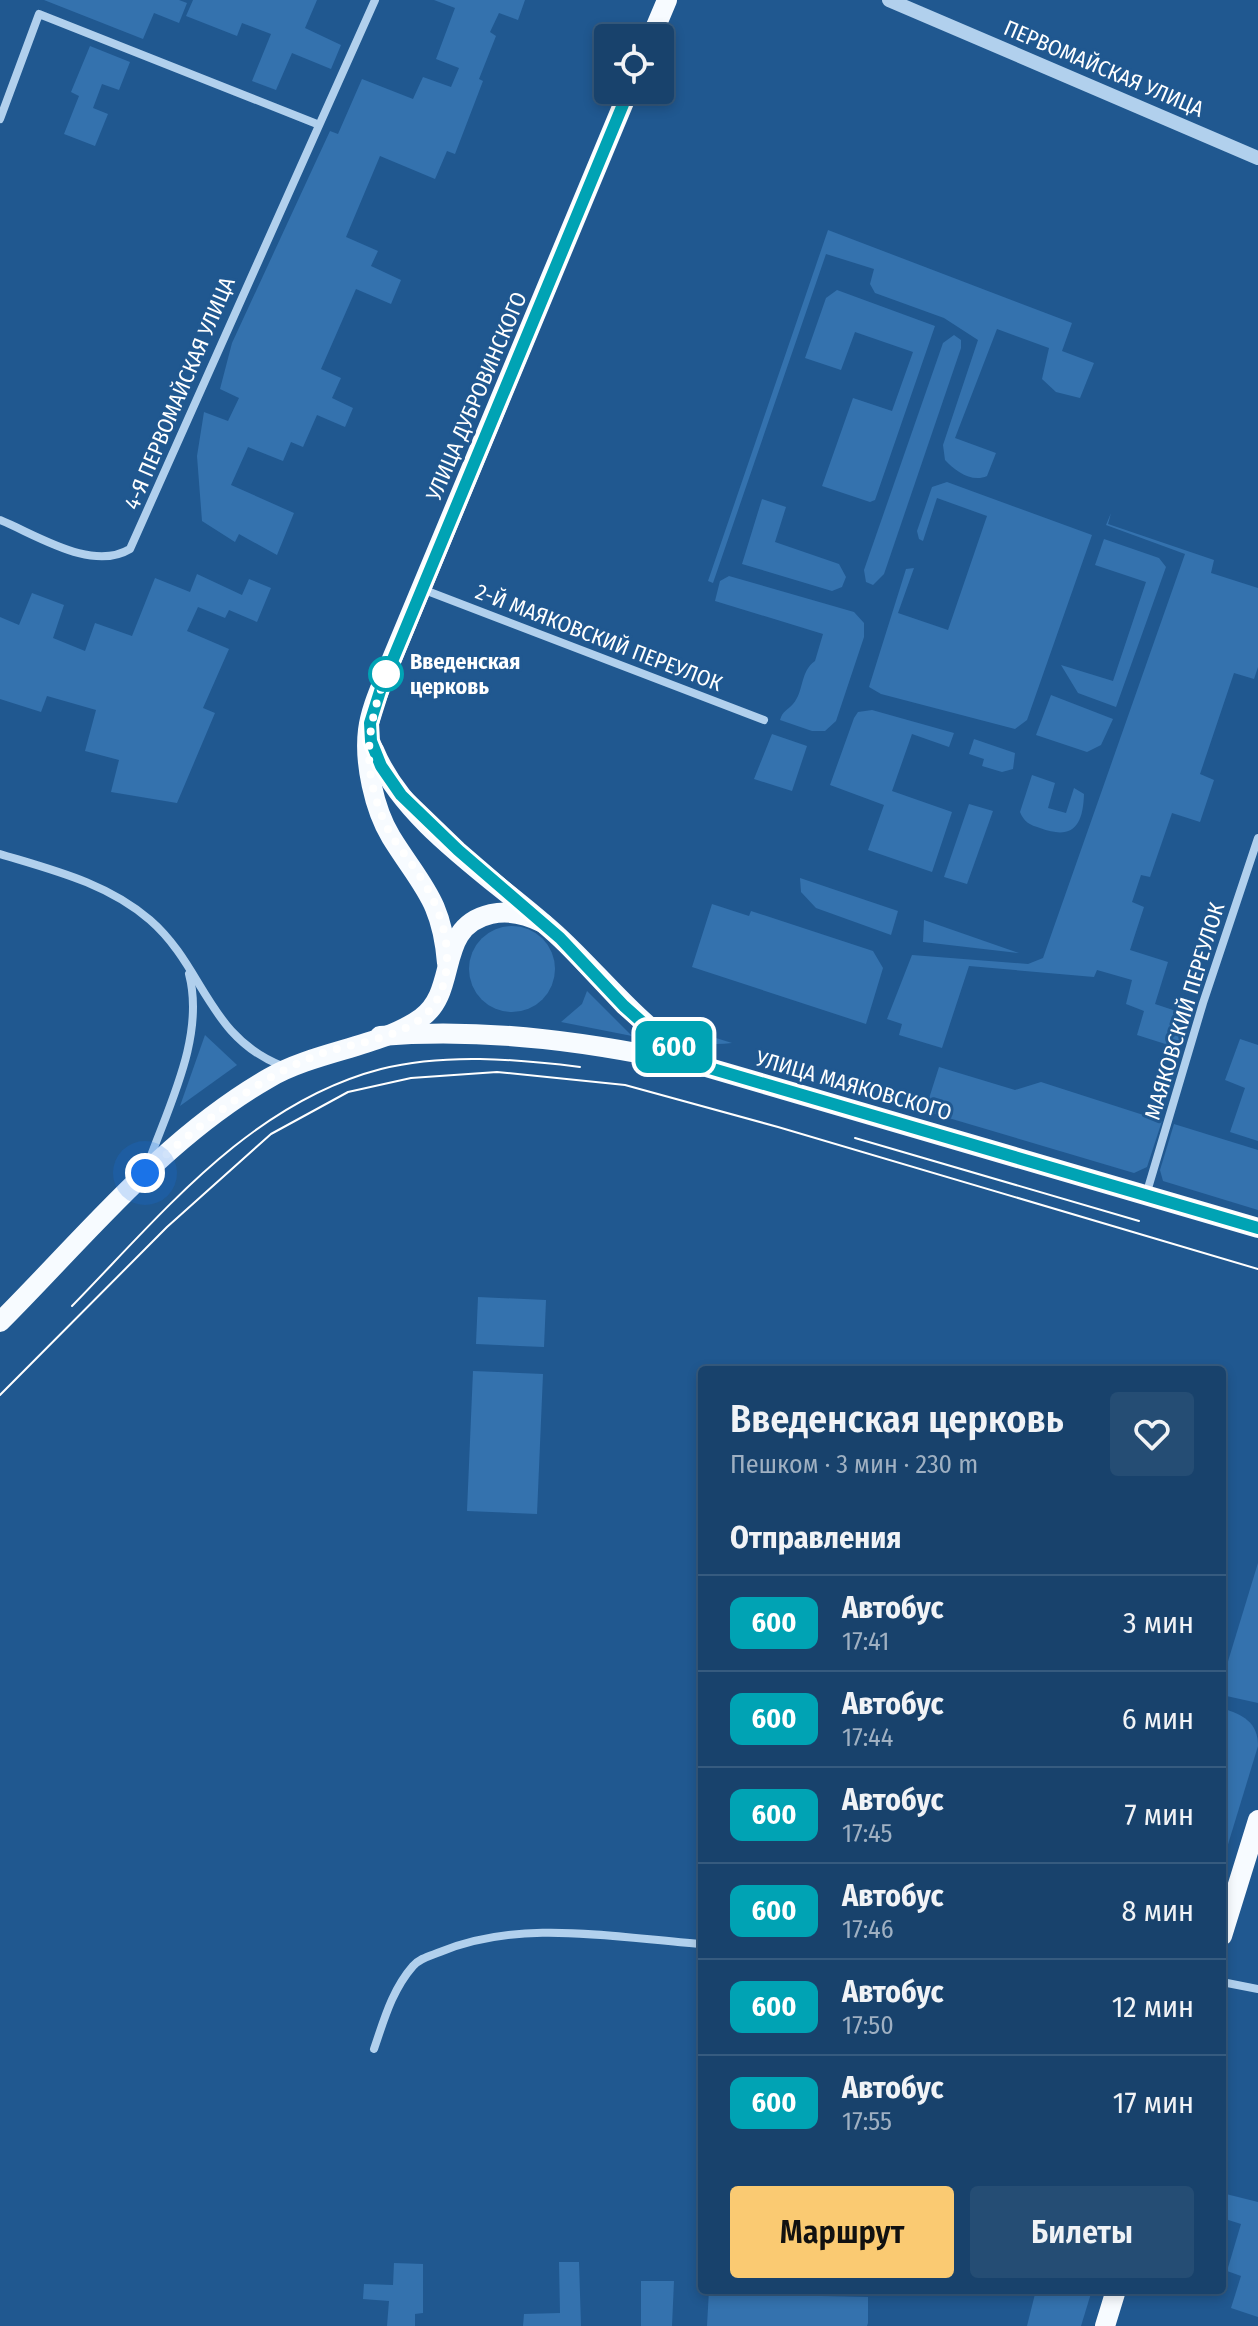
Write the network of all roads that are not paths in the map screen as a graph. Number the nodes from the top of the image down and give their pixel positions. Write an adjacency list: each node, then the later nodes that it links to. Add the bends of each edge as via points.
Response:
1 (375, 0): 7 (street, 4-Я ПЕРВОМАЙСКАЯ УЛИЦА)
2 (667, 0): 4 (main road)
3 (889, 0): 8 (street, ПЕРВОМАЙСКАЯ УЛИЦА)
4 (657, 24)
5 (623, 104): 10 (main road, УЛИЦА ДУБРОВИНСКОГО)
6 (0, 119): 7 (street, via 39,14)
7 (317, 124): 9 (street, 4-Я ПЕРВОМАЙСКАЯ УЛИЦА, via 130,549 105,559)
8 (1258, 158)
9 (0, 520)
10 (421, 589): 11 (street, 2-Й МАЯКОВСКИЙ ПЕРЕУЛОК); 12 (main road, УЛИЦА ДУБРОВИНСКОГО)
11 (764, 720)
12 (370, 723): 15 (main road, via 375,753 401,795); 16 (main road, via 369,759 380,811 433,899)
13 (1258, 838): 22 (street, МАЯКОВСКИЙ ПЕРЕУЛОК)
14 (0, 854): 17 (street, via 92,883 127,903 151,920)
15 (543, 923): 16 (main road, via 518,913 478,919 460,932); 19 (main road, via 662,1040)
16 (447, 963): 18 (main road, via 440,994 424,1016)
17 (186, 965): 20 (street, via 229,1032 248,1049); 21 (street, via 195,1007 191,1031)
18 (380, 1036): 19 (main road, УЛИЦА МАЯКОВСКОГО, via 527,1036); 20 (main road)
19 (706, 1067): 22 (main road, УЛИЦА МАЯКОВСКОГО)
20 (287, 1068): 21 (main road, via 189,1135)
21 (145, 1173): 24 (main road)
22 (1146, 1195): 23 (main road, УЛИЦА МАЯКОВСКОГО)
23 (1258, 1228)
24 (0, 1322)
25 (1258, 1820): 26 (main road)
26 (1226, 1923)
27 (698, 1944): 30 (street, via 533,1933 493,1934 453,1946 414,1965 393,1995)
28 (1226, 1983): 29 (street)
29 (1258, 1989)
30 (374, 2049)
31 (1115, 2294): 32 (main road)
32 (1105, 2326)

